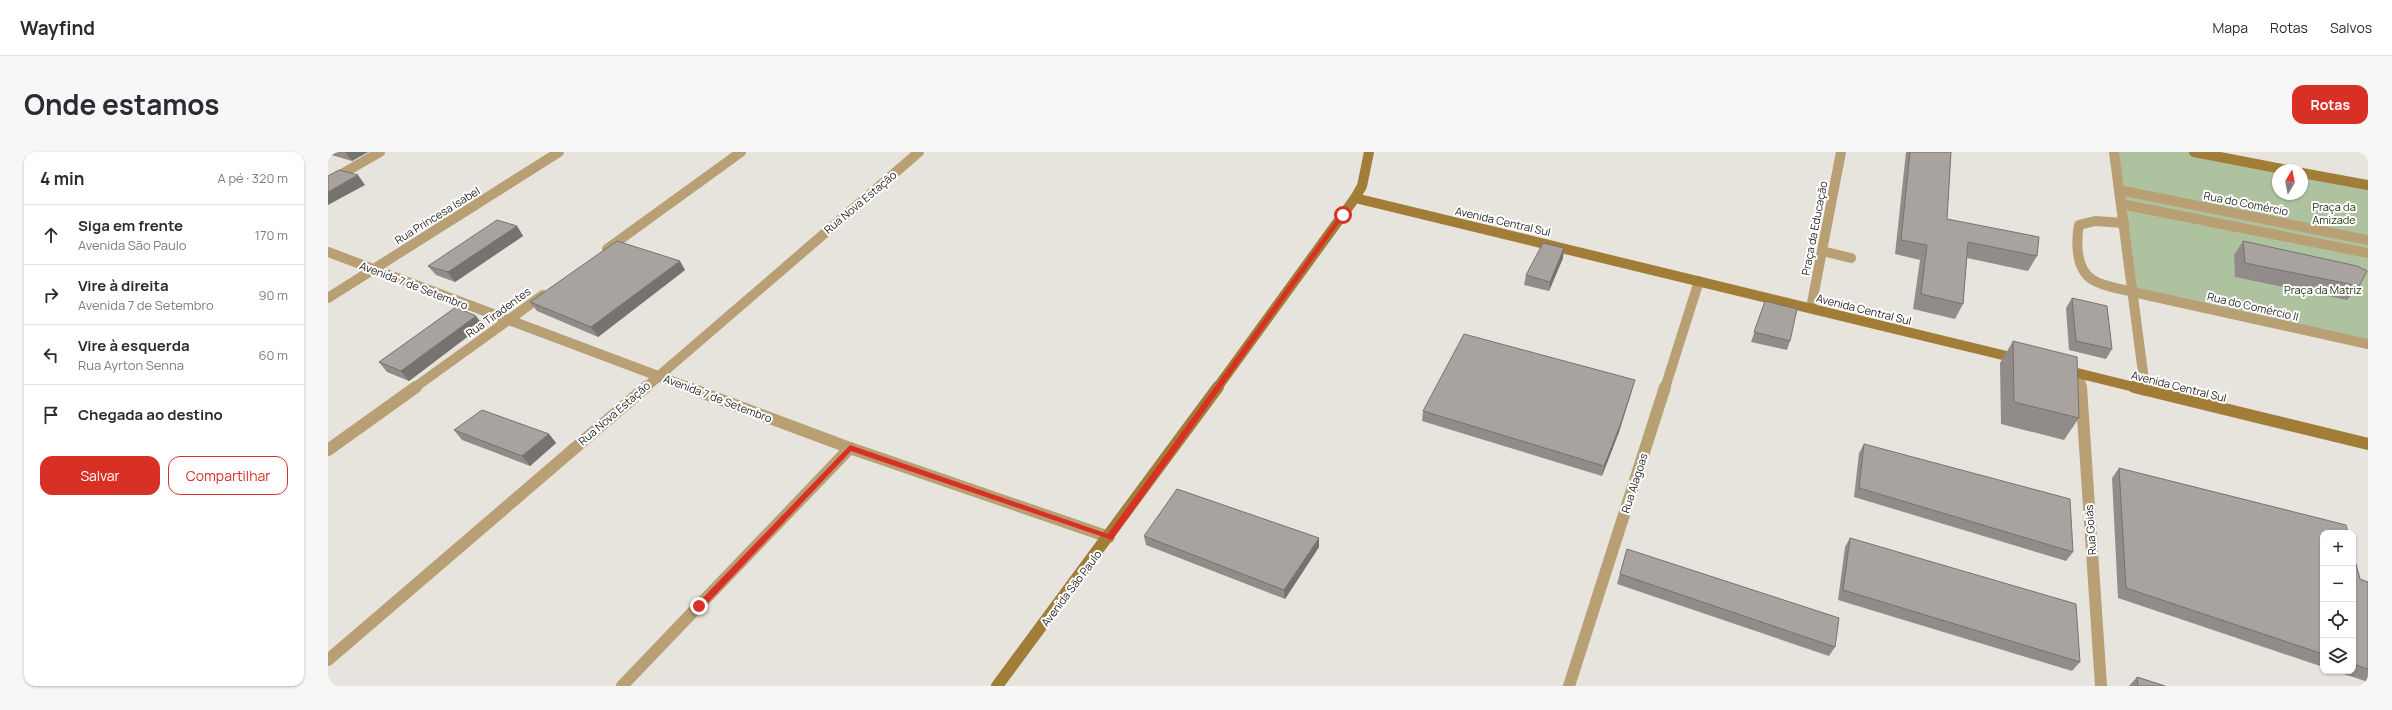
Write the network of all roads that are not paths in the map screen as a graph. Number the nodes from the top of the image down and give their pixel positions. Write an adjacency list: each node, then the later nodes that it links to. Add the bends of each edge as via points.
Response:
1 (380, 152): 11 (street)
2 (559, 152): 23 (street, Rua Princesa Isabel)
3 (741, 152): 21 (street)
4 (919, 152): 34 (street, Rua Nova Estação)
5 (1369, 152): 14 (main road, Avenida São Paulo, via 1362,186)
6 (1841, 152): 18 (street, Praça da Educação)
7 (2114, 152): 13 (street)
8 (2194, 152): 9 (main road)
9 (2272, 167)
10 (2308, 174): 12 (main road)
11 (328, 182)
12 (2368, 185)
13 (2119, 190): 15 (street); 17 (street, Rua do Comércio)
14 (1355, 198): 24 (main road, Avenida Central Sul); 39 (main road, Avenida São Paulo)
15 (2121, 204): 16 (street); 20 (street)
16 (2124, 223): 26 (street); 26 (street, Rua do Comércio II, via 2093,221 2079,225 2077,231 2082,269 2088,277 2093,281)
17 (2368, 240)
18 (1822, 251): 22 (street); 28 (street, Praça da Educação)
19 (328, 252): 23 (street, Avenida 7 de Setembro)
20 (2368, 253)
21 (598, 255)
22 (1851, 258)
23 (373, 270): 27 (street, Rua Princesa Isabel); 29 (street, Avenida 7 de Setembro)
24 (1698, 280): 28 (main road, Avenida Central Sul); 43 (street, Rua Alagoas)
25 (553, 288): 29 (street, Rua Tiradentes)
26 (2132, 292): 30 (street, Rua do Comércio II); 35 (street)
27 (328, 298)
28 (1811, 308): 31 (main road, Avenida Central Sul)
29 (508, 320): 34 (street, Avenida 7 de Setembro); 38 (street, Rua Tiradentes)
30 (2368, 344)
31 (2026, 360)
32 (2057, 368): 33 (main road, Avenida Central Sul)
33 (2080, 374): 35 (main road, Avenida Central Sul); 44 (street, Rua Goiás)
34 (657, 375): 37 (street, Avenida 7 de Setembro); 40 (street, Rua Nova Estação)
35 (2145, 390): 36 (main road, Avenida Central Sul)
36 (2368, 444)
37 (850, 448): 39 (street, Avenida 7 de Setembro); 41 (street)
38 (328, 450)
39 (1109, 538): 42 (main road, Avenida São Paulo)
40 (328, 660)
41 (622, 686)
42 (997, 686)
43 (1569, 686)
44 (2101, 686)

